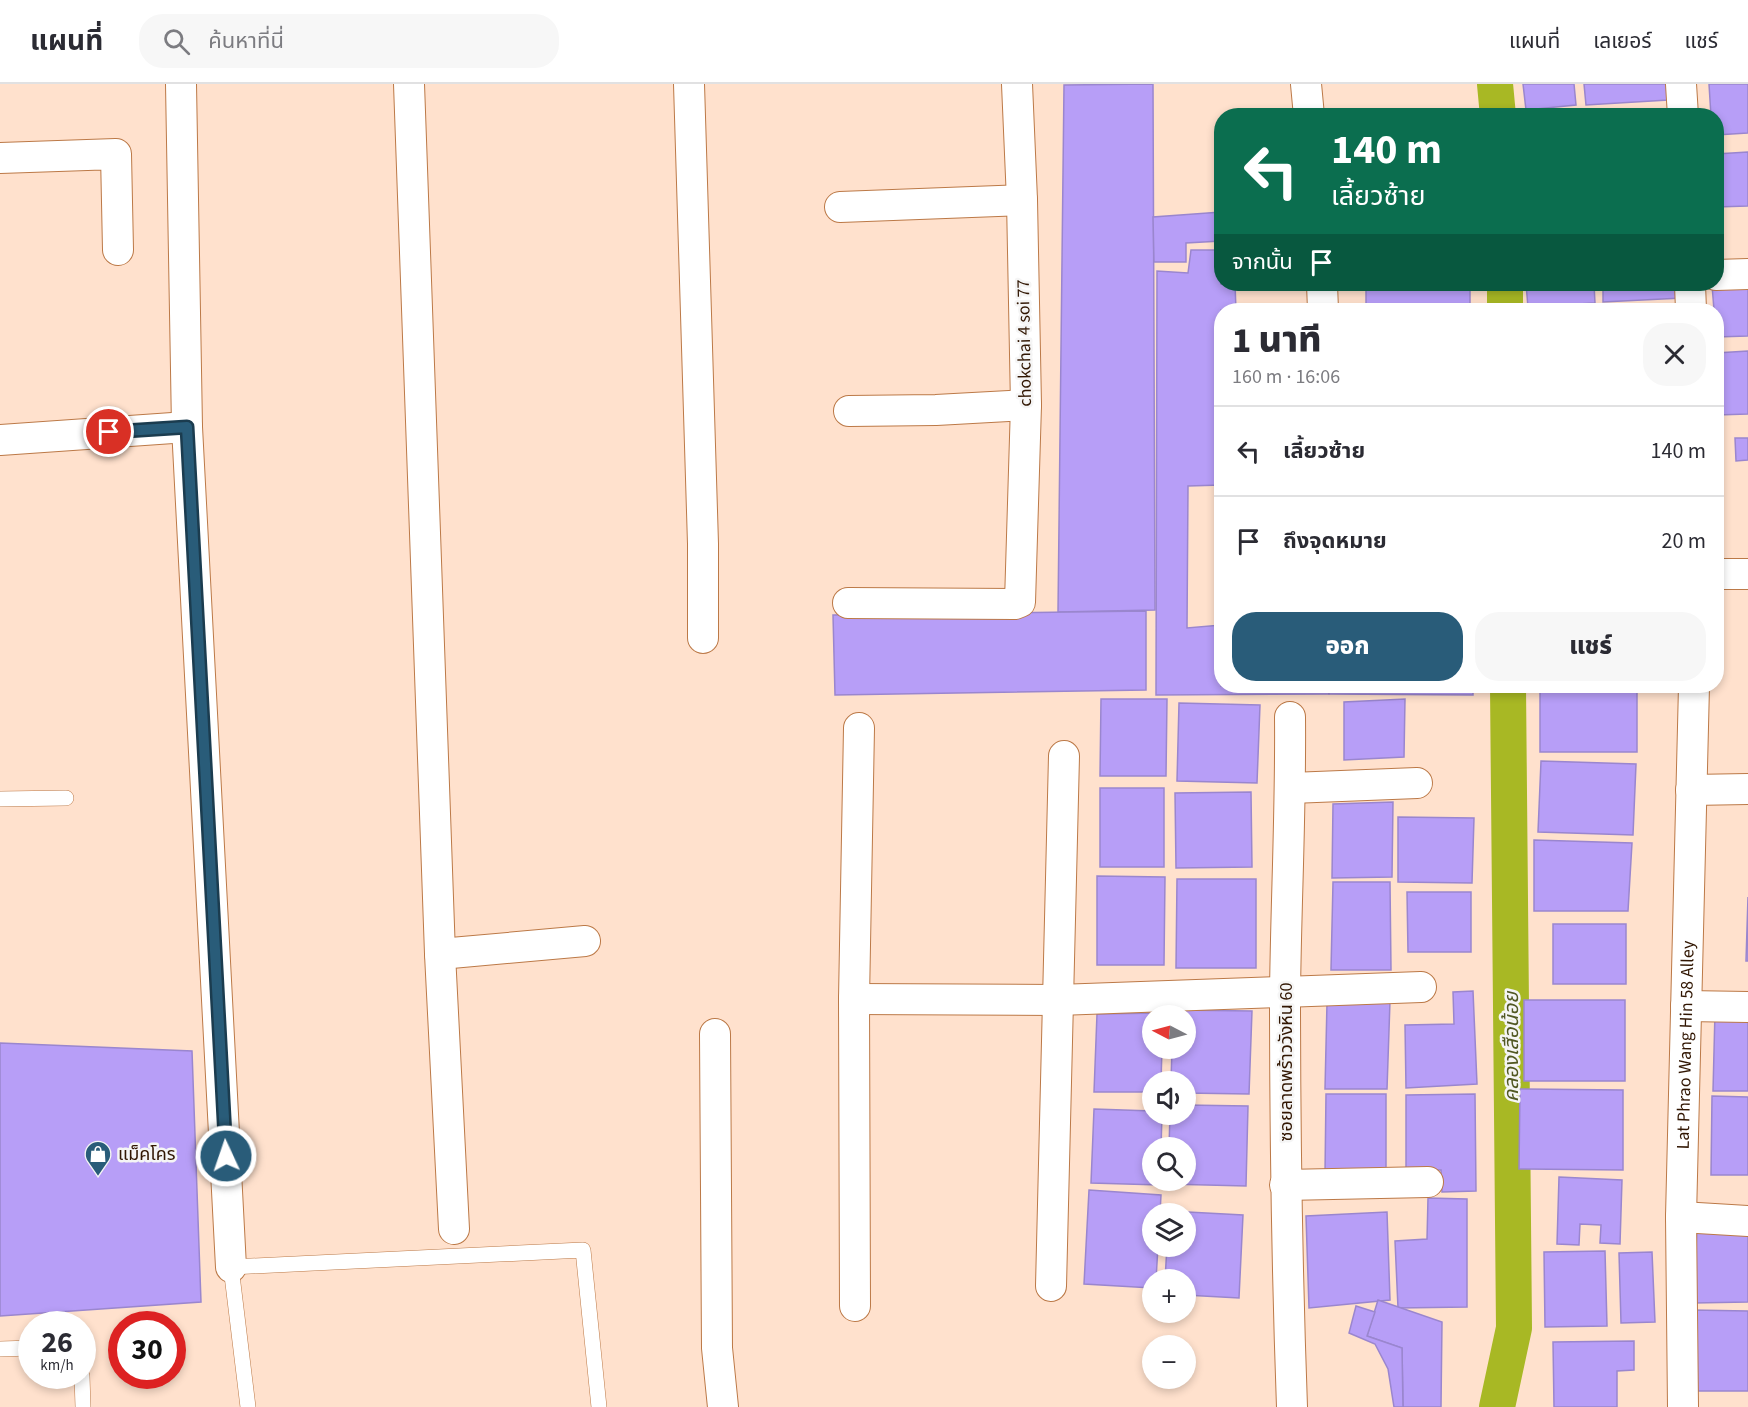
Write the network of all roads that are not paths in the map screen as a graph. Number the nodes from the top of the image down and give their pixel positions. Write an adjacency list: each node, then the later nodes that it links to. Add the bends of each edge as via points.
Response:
1 (181, 84): 17 (street)
2 (409, 84): 34 (street)
3 (689, 84): 22 (street)
4 (1017, 84): 10 (street, chokchai 4 soi 77)
5 (1306, 84): 7 (street)
6 (1681, 84): 8 (street)
7 (1308, 108)
8 (1682, 108)
9 (0, 158): 12 (street, via 116,154)
10 (1022, 200): 11 (street); 15 (street, chokchai 4 soi 77)
11 (840, 207)
12 (118, 250)
13 (1748, 274): 14 (street)
14 (1724, 275)
15 (1026, 405): 16 (street); 21 (street, chokchai 4 soi 77, via 1020,602)
16 (849, 411)
17 (187, 427): 18 (street); 47 (street)
18 (0, 440)
19 (1724, 574): 20 (street)
20 (1748, 574)
21 (848, 603)
22 (703, 638)
23 (1694, 693): 30 (street, Lat Phrao Wang Hin 58 Alley)
24 (1290, 717): 28 (street, ซอยลาดพร้าววังหิน 60)
25 (859, 729): 37 (street)
26 (1064, 756): 38 (street)
27 (1417, 783): 28 (street)
28 (1291, 788): 36 (street, ซอยลาดพร้าววังหิน 60)
29 (1748, 789): 30 (street)
30 (1691, 790): 39 (street, Lat Phrao Wang Hin 58 Alley)
31 (66, 798): 32 (lane)
32 (0, 799)
33 (585, 941): 34 (street)
34 (440, 954): 46 (street)
35 (1421, 987): 36 (street)
36 (1286, 992): 38 (street); 43 (street, ซอยลาดพร้าววังหิน 60)
37 (854, 999): 38 (street); 49 (street)
38 (1058, 1000): 48 (street)
39 (1686, 1006): 40 (street); 44 (street, Lat Phrao Wang Hin 58 Alley)
40 (1748, 1007)
41 (715, 1034): 56 (street, via 717,1348)
42 (1428, 1182): 43 (street)
43 (1286, 1185): 57 (street, ซอยลาดพร้าววังหิน 60)
44 (1682, 1217): 45 (street); 58 (street, Lat Phrao Wang Hin 58 Alley)
45 (1748, 1221)
46 (454, 1229)
47 (231, 1267): 54 (lane); 55 (lane, via 583,1250)
48 (1051, 1286)
49 (855, 1306)
50 (18, 1348): 51 (lane)
51 (0, 1349)
52 (82, 1389): 53 (lane)
53 (83, 1407)
54 (248, 1407)
55 (599, 1407)
56 (723, 1407)
57 (1292, 1407)
58 (1683, 1407)

